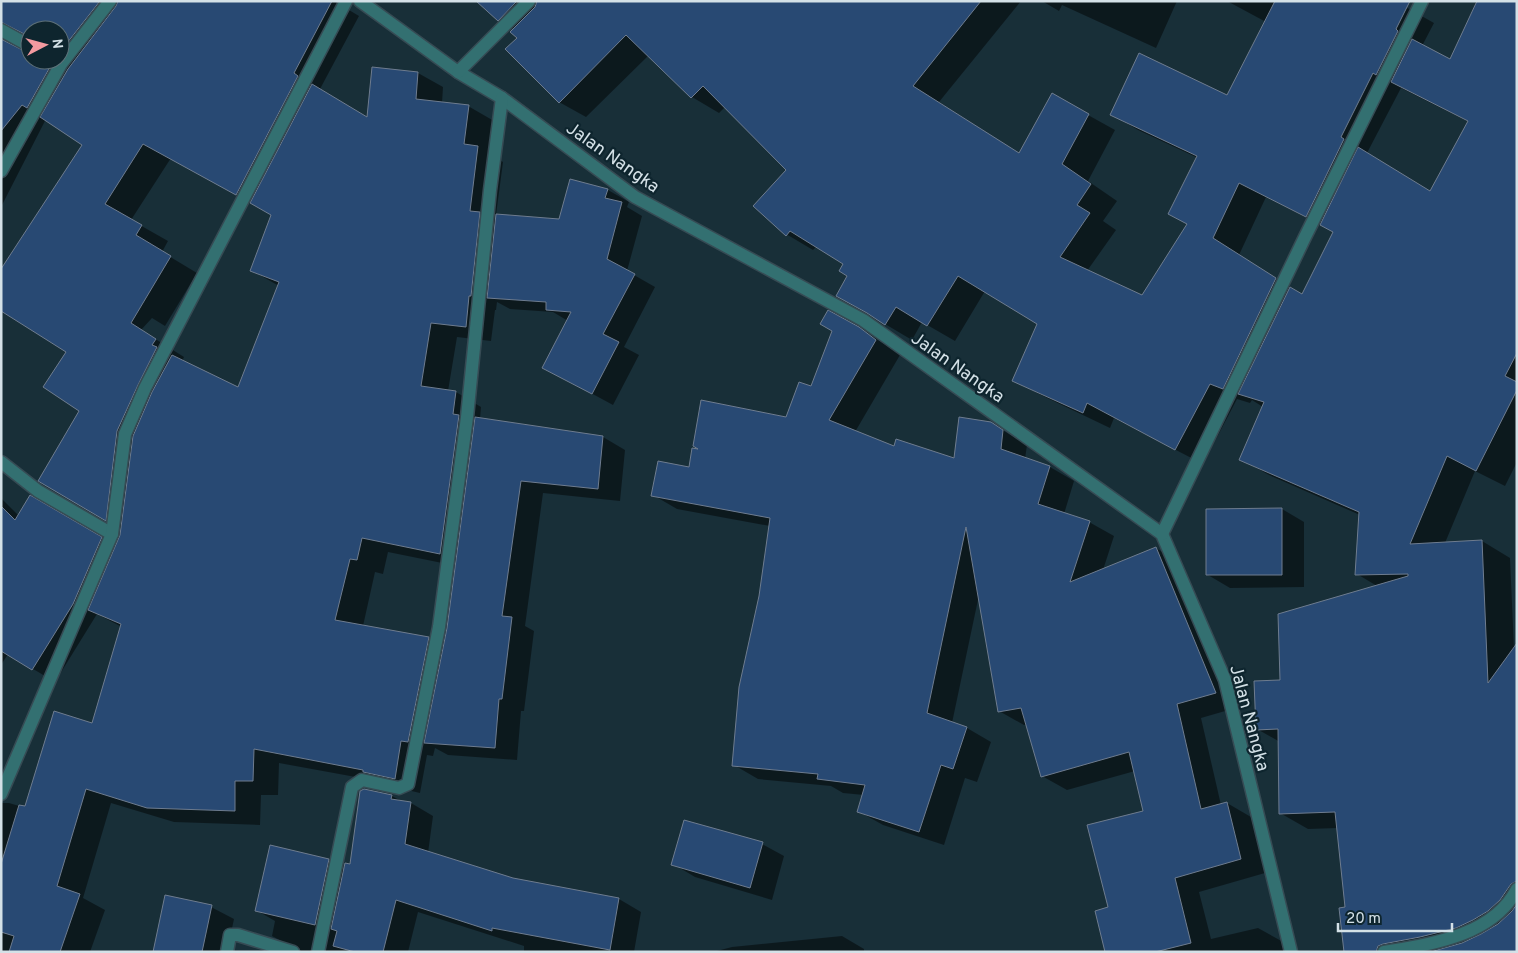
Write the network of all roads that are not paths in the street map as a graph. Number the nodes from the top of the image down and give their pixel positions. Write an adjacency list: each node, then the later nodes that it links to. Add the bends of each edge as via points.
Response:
1 (110, 1): 8 (street)
2 (346, 1): 14 (street, via 145,388 125,434)
3 (360, 1): 10 (street, Jalan Nangka)
4 (529, 1): 10 (street)
5 (1422, 1): 15 (street)
6 (1, 30): 7 (street)
7 (20, 40)
8 (70, 47)
9 (53, 70): 12 (street)
10 (458, 72): 11 (street, Jalan Nangka)
11 (502, 98): 15 (street, Jalan Nangka, via 635,196 863,320); 20 (street, via 467,418 440,617 408,784 399,788 362,780 352,787)
12 (1, 171)
13 (1, 462): 14 (street, via 38,491)
14 (112, 534): 16 (street)
15 (1162, 534): 21 (street, Jalan Nangka, via 1225,680)
16 (1, 794)
17 (1517, 889): 22 (street, via 1496,916 1468,932 1425,945)
18 (226, 952): 19 (street, via 230,935 238,935)
19 (293, 952)
20 (318, 952)
21 (1291, 952)
22 (1384, 952)

